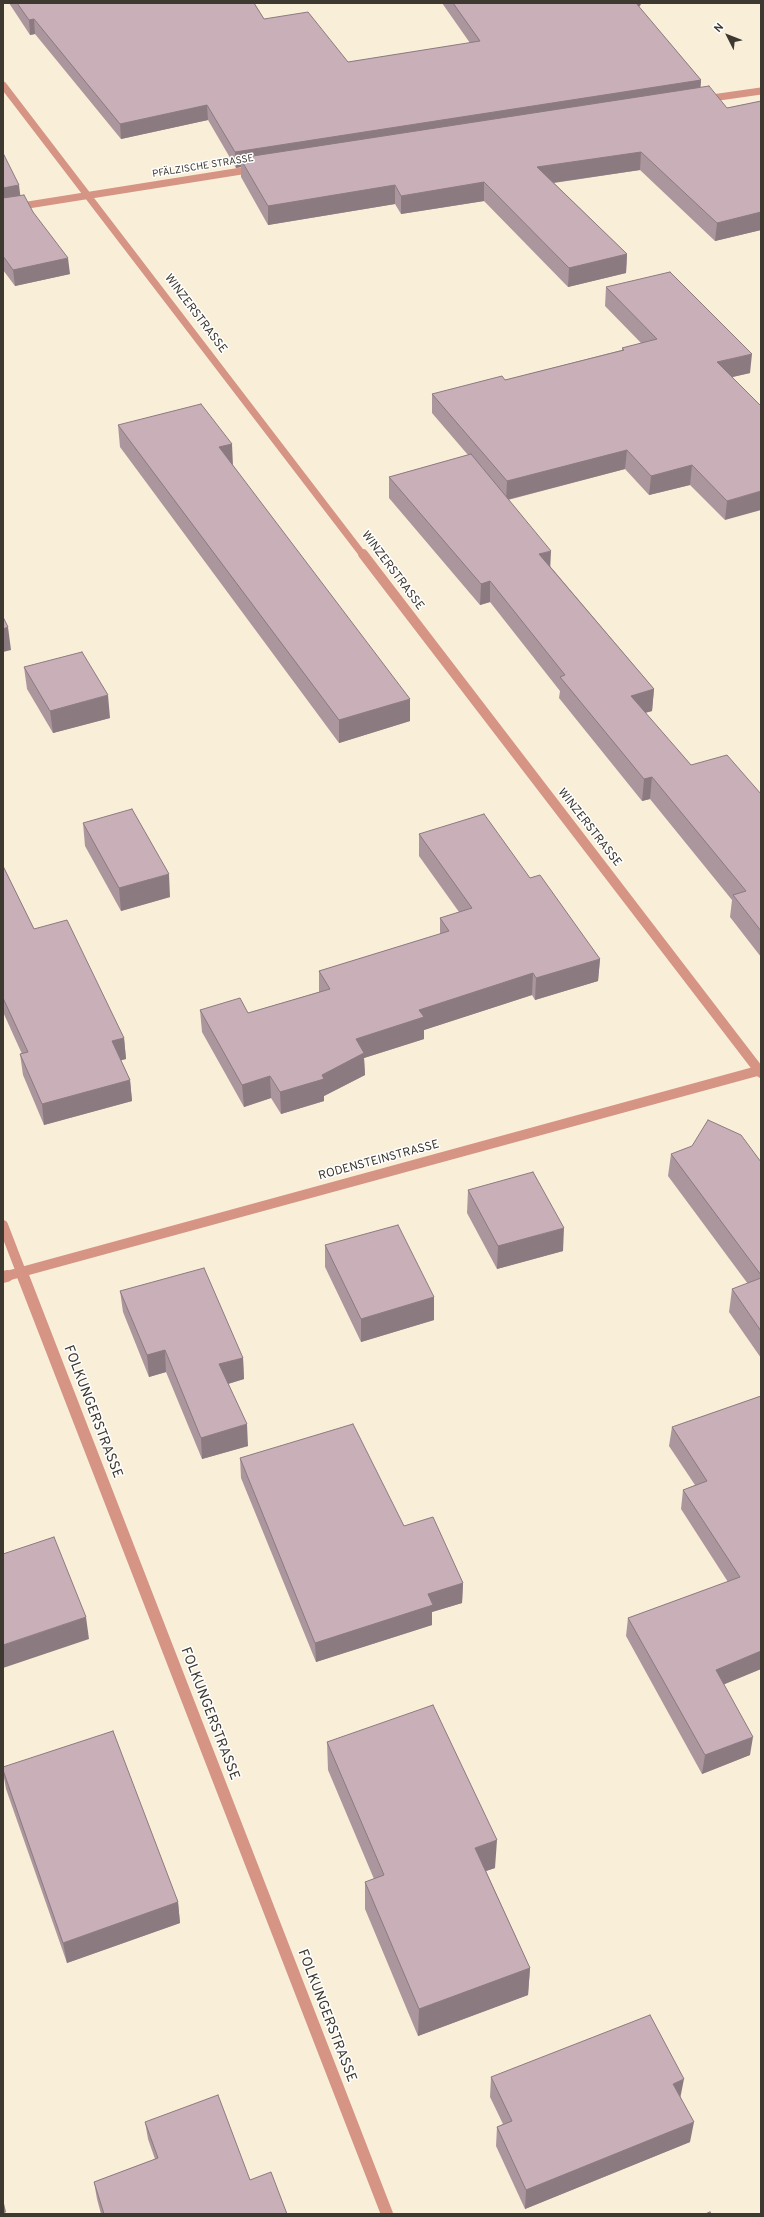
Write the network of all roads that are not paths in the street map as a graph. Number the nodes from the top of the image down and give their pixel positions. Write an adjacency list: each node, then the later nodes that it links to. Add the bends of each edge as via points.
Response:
1 (3, 84): 5 (street, WINZERSTRASSE)
2 (761, 91): 3 (street)
3 (698, 100)
4 (260, 168): 5 (street, PFÄLZISCHE STRASSE)
5 (87, 195): 6 (street, PFÄLZISCHE STRASSE); 7 (street, WINZERSTRASSE)
6 (3, 209)
7 (760, 1071): 9 (street, RODENSTEINSTRASSE)
8 (3, 1225): 9 (street, FOLKUNGERSTRASSE)
9 (21, 1272): 10 (street, RODENSTEINSTRASSE); 11 (street, FOLKUNGERSTRASSE)
10 (3, 1277)
11 (387, 2214)

